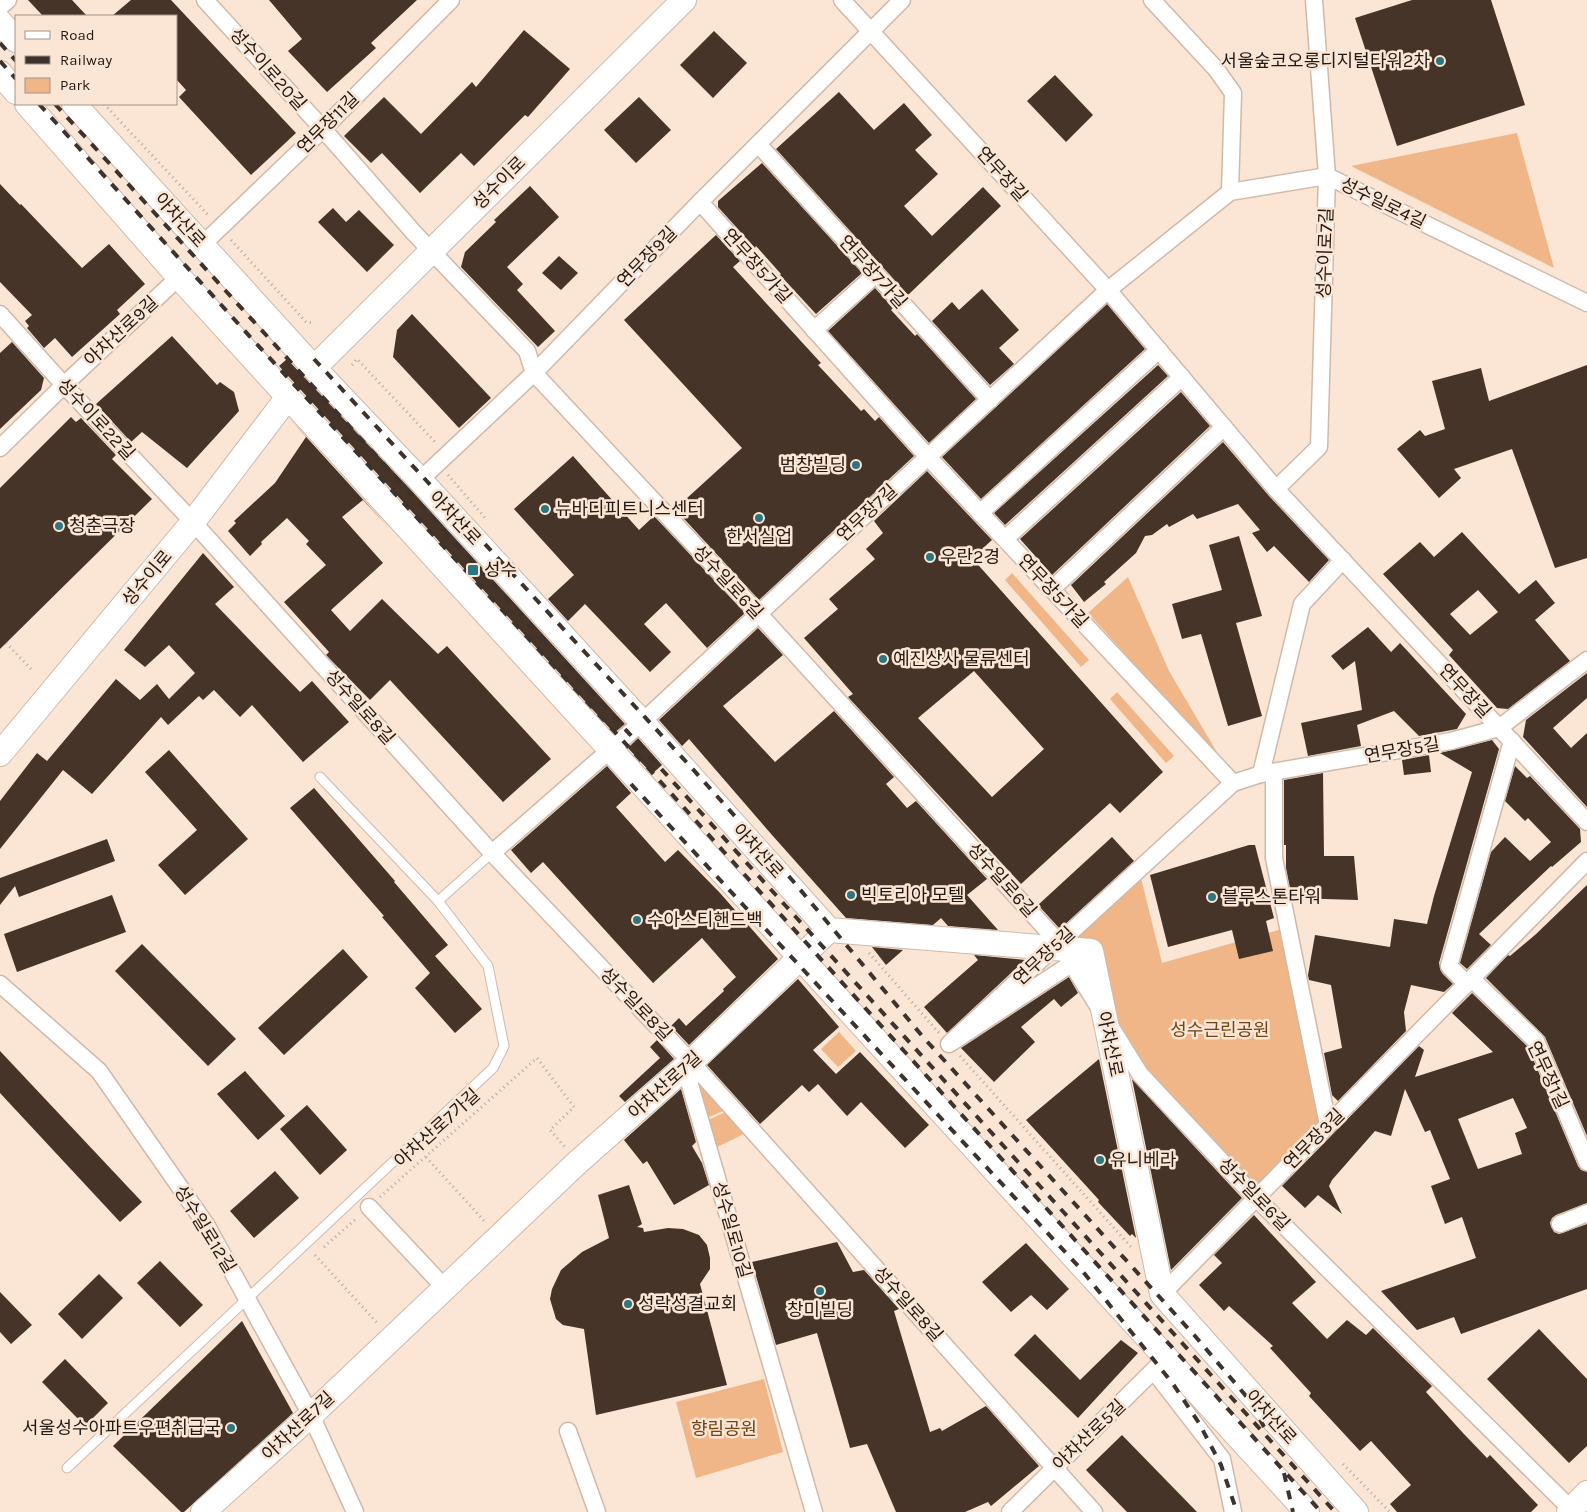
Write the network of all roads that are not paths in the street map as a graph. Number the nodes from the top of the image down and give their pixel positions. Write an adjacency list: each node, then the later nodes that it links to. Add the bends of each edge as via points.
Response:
1 (8, 0): 9 (street)
2 (205, 0): 17 (street, 성수이로20길)
3 (451, 0): 17 (street, 연무장11길)
4 (684, 0): 23 (main road, 성수이로)
5 (842, 0): 11 (street, 연무장길)
6 (902, 0): 11 (street, 연무장9길)
7 (1152, 0): 20 (street, via 1216,69 1232,93)
8 (1314, 0): 19 (street, 성수이로7길)
9 (0, 7)
10 (0, 22): 12 (main road)
11 (872, 31): 18 (street, 연무장9길); 26 (street, 연무장길)
12 (15, 39)
13 (0, 73): 14 (main road)
14 (15, 91)
15 (28, 105): 25 (main road, 아차산로)
16 (75, 105): 22 (main road, 아차산로)
17 (322, 129): 22 (street, 연무장11길); 23 (street, 성수이로20길)
18 (758, 144): 21 (street, 연무장9길); 24 (street, 연무장7가길)
19 (1327, 176): 20 (street, 성수일로4길); 27 (street, 성수일로4길); 41 (street, 성수이로7길, via 1319,447)
20 (1230, 192): 26 (street, 성수일로4길)
21 (700, 202): 29 (street, 연무장5가길); 32 (street, 연무장9길)
22 (202, 245): 31 (main road, 아차산로)
23 (431, 250): 31 (main road, 성수이로); 32 (street, 성수일로6길, via 527,351)
24 (875, 275): 29 (street); 36 (street, 연무장7가길)
25 (179, 277): 34 (street, 아차산로9길); 35 (main road, 아차산로)
26 (1108, 290): 30 (street, 연무장길); 36 (street, 연무장7길)
27 (1587, 303)
28 (0, 314): 34 (street, 성수이로22길)
29 (814, 330): 39 (street, 연무장5가길)
30 (1159, 350): 33 (street, 연무장길); 42 (street)
31 (314, 368): 40 (main road, 아차산로)
32 (534, 373): 40 (street, 연무장9길); 47 (street, 성수일로6길)
33 (1182, 378): 37 (street, 연무장길); 44 (street)
34 (64, 385): 38 (street, 아차산로9길); 43 (street, 성수이로22길)
35 (288, 397): 43 (main road, 성수이로); 50 (main road, 아차산로)
36 (990, 400): 39 (street, 연무장7길)
37 (1224, 427): 41 (street, 연무장길); 46 (street)
38 (0, 448)
39 (928, 457): 42 (street, 연무장5가길); 47 (street, 연무장7길)
40 (420, 480): 50 (main road, 아차산로)
41 (1276, 489): 45 (street, 연무장길)
42 (980, 513): 44 (street, 연무장5가길)
43 (194, 522): 52 (main road, 성수이로); 57 (street, 성수일로8길)
44 (1005, 539): 46 (street, 연무장5가길)
45 (1343, 560): 49 (street, 연무장길); 53 (street, via 1302,604)
46 (1052, 589): 55 (street, 연무장5가길)
47 (759, 614): 50 (street, 연무장7길); 61 (street, 성수일로6길)
48 (1587, 660): 49 (street)
49 (1499, 728): 51 (street, 연무장길); 53 (street, 연무장5길, via 1451,741)
50 (626, 736): 57 (street, 연무장7길); 60 (main road, 아차산로); 63 (main road, 아차산로)
51 (1512, 741): 56 (street, 연무장길); 64 (street, via 1449,966)
52 (0, 754)
53 (1267, 773): 55 (street, 연무장5길); 67 (street, via 1274,858)
54 (320, 777): 59 (lane)
55 (1233, 783): 61 (street, 연무장5길)
56 (1587, 822)
57 (492, 853): 59 (lane); 66 (street, 성수일로8길)
58 (1587, 861): 64 (street, 연무장3길)
59 (438, 901): 75 (lane, via 488,966 504,1046 493,1068)
60 (829, 930): 62 (main road); 63 (main road, 아차산로7길)
61 (1059, 943): 62 (street, 연무장5길, via 950,1044); 69 (street, 성수일로6길, via 1140,1074)
62 (1091, 951): 74 (main road, 아차산로)
63 (800, 958): 66 (main road, 아차산로7길); 76 (main road, 아차산로)
64 (1470, 981): 67 (street, 연무장3길); 68 (street, 연무장1길, via 1536,1041)
65 (0, 984): 75 (street, 성수일로12길, via 99,1071 207,1226)
66 (691, 1062): 73 (main road, 아차산로7길, via 578,1162); 80 (street, 성수일로8길); 85 (street, 성수일로10길, via 690,1085)
67 (1328, 1125): 69 (street, 연무장3길)
68 (1587, 1162)
69 (1256, 1198): 74 (street, 연무장3길); 81 (street, 성수일로6길)
70 (369, 1207): 73 (street)
71 (1587, 1214): 72 (street)
72 (1560, 1224)
73 (445, 1288): 77 (main road, 아차산로7길)
74 (1162, 1294): 90 (main road, 아차산로)
75 (247, 1299): 77 (street, 성수일로12길); 79 (lane)
76 (1160, 1365): 80 (street, 아차산로5길); 88 (street, 아차산로, via 1222,1459); 89 (main road, 아차산로)
77 (311, 1415): 82 (main road, 아차산로7길); 83 (street, 성수일로12길)
78 (568, 1431): 84 (street)
79 (67, 1468)
80 (1055, 1468): 86 (street, 아차산로5길); 87 (street, 성수일로8길)
81 (1576, 1507)
82 (203, 1512)
83 (355, 1512)
84 (598, 1512)
85 (814, 1512)
86 (1010, 1512)
87 (1094, 1512)
88 (1233, 1512)
89 (1306, 1512)
90 (1356, 1512)

